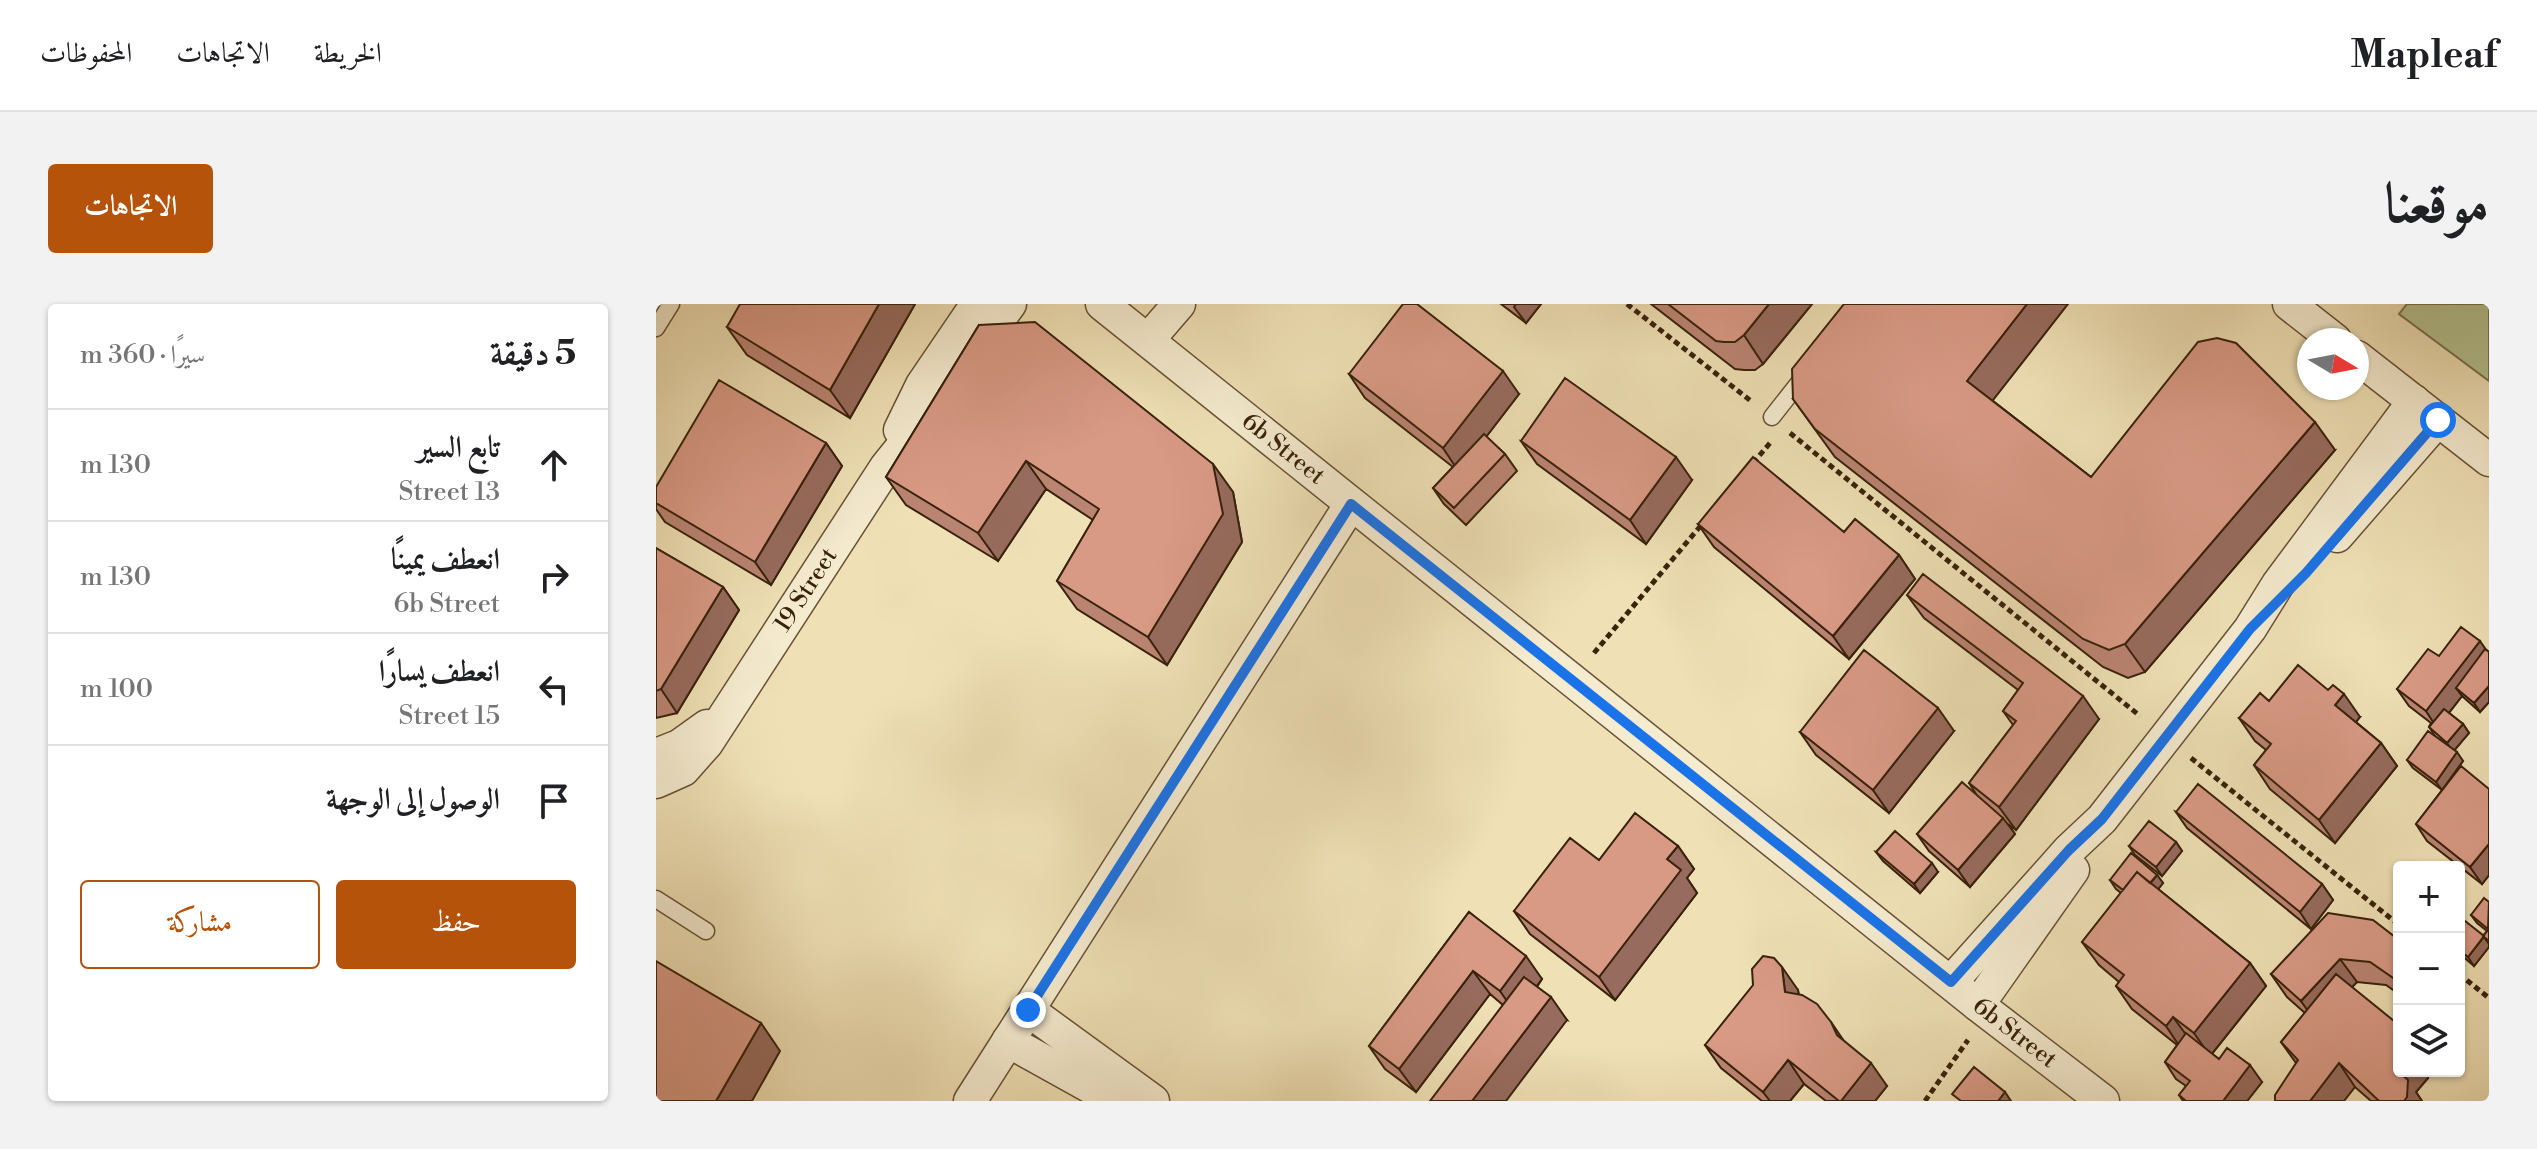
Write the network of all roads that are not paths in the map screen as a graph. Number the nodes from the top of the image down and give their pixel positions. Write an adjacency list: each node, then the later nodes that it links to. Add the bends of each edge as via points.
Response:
1 (671, 304): 7 (lane)
2 (977, 304): 15 (street, 19 Street, via 922,385)
3 (1010, 304): 15 (street, 19 Street)
4 (1102, 304): 9 (street, 6b Street)
5 (1179, 304): 9 (street)
6 (2289, 304): 8 (street)
7 (656, 328)
8 (2320, 328)
9 (1148, 340): 16 (street, 6b Street)
10 (1817, 361): 13 (lane)
11 (2369, 366): 12 (street)
12 (2426, 410): 14 (street); 20 (street, via 2278,584 2250,629)
13 (1778, 422)
14 (2489, 460)
15 (886, 467): 17 (street, 19 Street)
16 (1351, 504): 23 (street, 6b Street); 25 (street)
17 (726, 712): 18 (street, 19 Street, via 679,746); 19 (street, 19 Street, via 683,770)
18 (656, 755)
19 (656, 782)
20 (2102, 819): 23 (street); 24 (street)
21 (656, 899): 22 (lane)
22 (706, 931)
23 (1951, 982): 24 (street, 6b Street)
24 (1983, 1009): 30 (street, 6b Street)
25 (1028, 1010): 26 (street); 29 (street)
26 (1008, 1041): 27 (street); 28 (street)
27 (970, 1101)
28 (1116, 1101)
29 (1153, 1101)
30 (2103, 1101)

